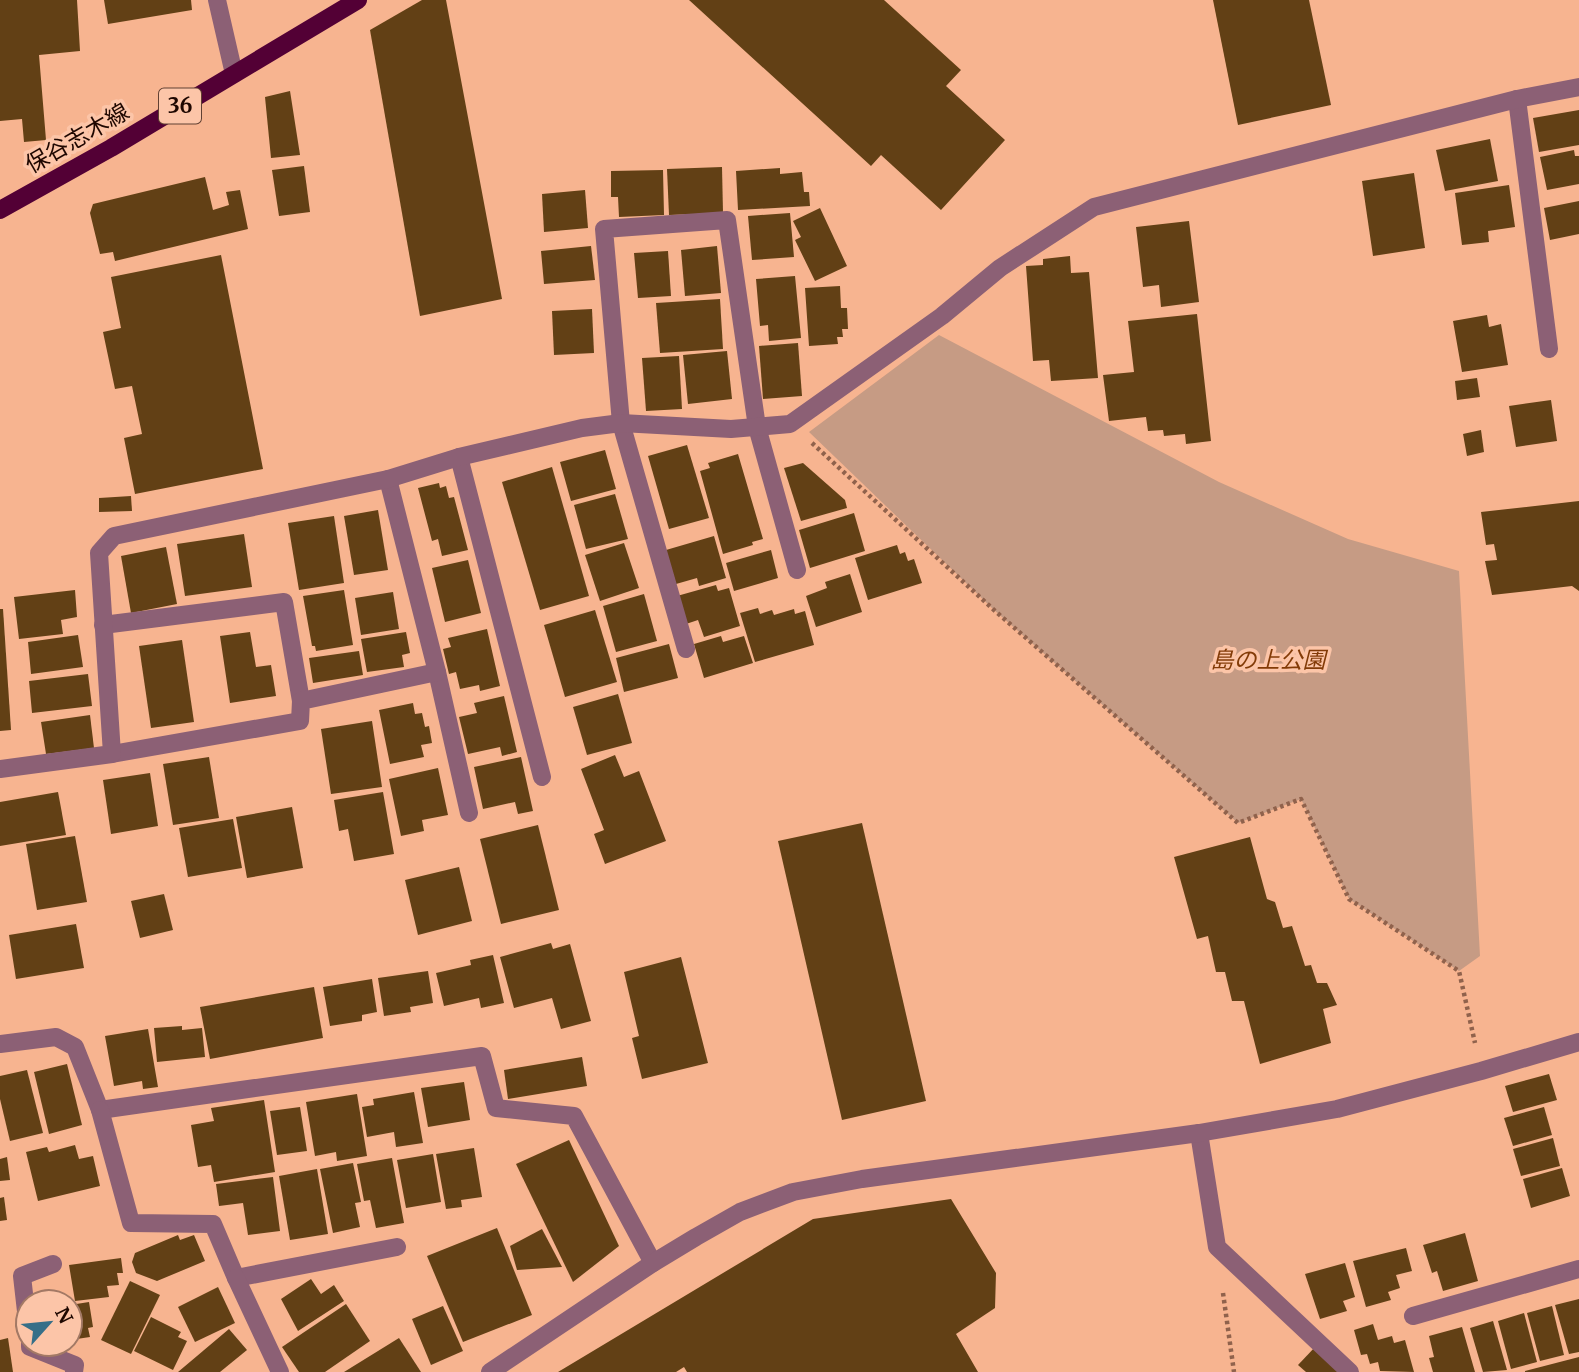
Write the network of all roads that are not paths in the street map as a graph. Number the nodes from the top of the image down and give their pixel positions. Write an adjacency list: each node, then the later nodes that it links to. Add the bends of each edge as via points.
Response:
1 (217, 0): 3 (street)
2 (358, 0): 3 (main road, 保谷志木線 / 36)
3 (234, 74): 6 (main road, 保谷志木線 / 36)
4 (1579, 87): 5 (street)
5 (1517, 99): 7 (street); 9 (street, via 1094,207 1000,268 942,316 790,424)
6 (0, 209)
7 (1549, 349)
8 (621, 423): 9 (street); 9 (street, via 604,229 727,220); 10 (street); 14 (street)
9 (757, 427): 12 (street)
10 (459, 457): 11 (street); 19 (street)
11 (388, 479): 13 (street, via 114,536 99,553); 15 (street)
12 (797, 570)
13 (103, 625): 16 (street, via 284,602); 17 (street)
14 (686, 649)
15 (437, 672): 16 (street); 20 (street)
16 (301, 701): 17 (street, via 300,722)
17 (112, 754): 18 (street)
18 (0, 769)
19 (542, 777)
20 (469, 813)
21 (0, 1044): 23 (street, via 56,1037 75,1047)
22 (1578, 1048): 24 (street, via 1337,1109)
23 (100, 1110): 26 (street, via 482,1056 496,1108 574,1116); 29 (street, via 131,1223 213,1224)
24 (1199, 1133): 26 (street, via 793,1192 740,1212); 36 (street, via 1217,1247)
25 (397, 1247): 29 (street)
26 (653, 1263): 35 (street)
27 (54, 1265): 30 (street, via 22,1276)
28 (1579, 1269): 31 (street)
29 (236, 1278): 34 (street)
30 (23, 1288)
31 (1413, 1316)
32 (59, 1358): 33 (street, via 75,1364)
33 (74, 1372)
34 (280, 1372)
35 (490, 1372)
36 (1350, 1372)

